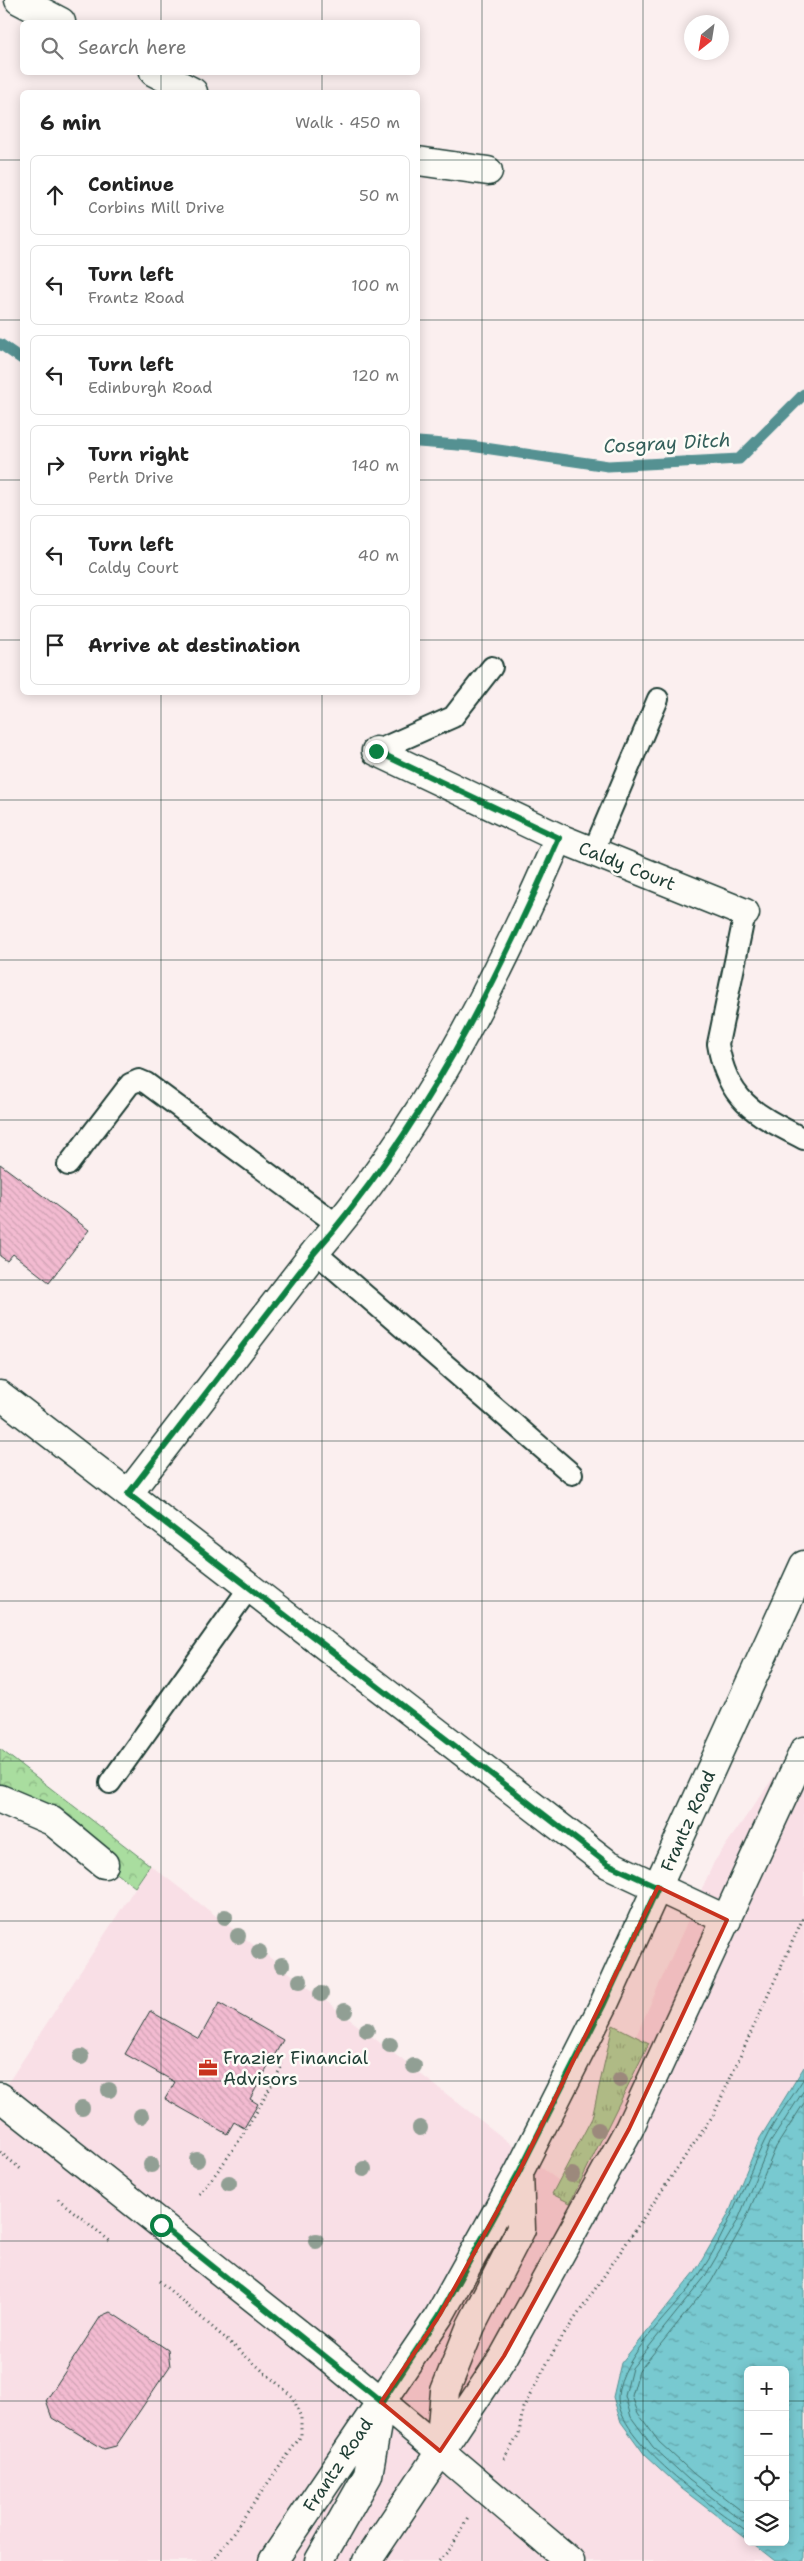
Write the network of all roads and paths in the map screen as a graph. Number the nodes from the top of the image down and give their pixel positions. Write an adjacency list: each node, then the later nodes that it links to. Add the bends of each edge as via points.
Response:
1 (19, 0): 2 (street)
2 (57, 20)
3 (160, 75): 4 (street)
4 (190, 90)
5 (420, 161): 6 (street)
6 (488, 170)
7 (492, 667): 9 (lane, via 453,717)
8 (658, 699): 11 (lane)
9 (376, 751): 10 (street, Caldy Court)
10 (559, 838): 11 (street, Caldy Court); 15 (street, via 528,910 475,1016 413,1121)
11 (593, 852): 12 (street, Caldy Court)
12 (745, 913): 13 (lane, via 718,1044 721,1065 735,1092 754,1113)
13 (804, 1139)
14 (68, 1165): 15 (lane, via 130,1084 139,1080)
15 (338, 1225): 16 (street)
16 (315, 1252): 18 (lane); 19 (street)
17 (0, 1395): 19 (street)
18 (572, 1474)
19 (128, 1494): 21 (street)
20 (804, 1565): 26 (street, Frantz Road)
21 (249, 1588): 23 (lane); 26 (street, via 608,1864)
22 (804, 1751): 28 (street)
23 (110, 1783)
24 (0, 1799): 25 (street, via 52,1821)
25 (104, 1864)
26 (658, 1887): 28 (street); 33 (street, Frantz Road, via 603,2006)
27 (804, 1917): 39 (path, via 714,2114 557,2345 523,2408)
28 (727, 1920): 40 (street, via 629,2130 504,2356)
29 (283, 2064): 34 (path, via 224,2166)
30 (0, 2097): 38 (street)
31 (0, 2152): 32 (path)
32 (22, 2170)
33 (519, 2172): 38 (street, Frantz Road, via 439,2316); 40 (street, via 521,2229 471,2326 445,2391)
34 (200, 2194)
35 (58, 2199): 36 (path)
36 (111, 2242)
37 (159, 2281): 42 (path, via 293,2397 301,2418 301,2436)
38 (382, 2402): 40 (street); 43 (street, Frantz Road); 44 (street, via 368,2475)
39 (519, 2434)
40 (440, 2451): 45 (street); 47 (street)
41 (451, 2548): 46 (path)
42 (213, 2561)
43 (273, 2561)
44 (319, 2561)
45 (366, 2561)
46 (439, 2561)
47 (570, 2561)

